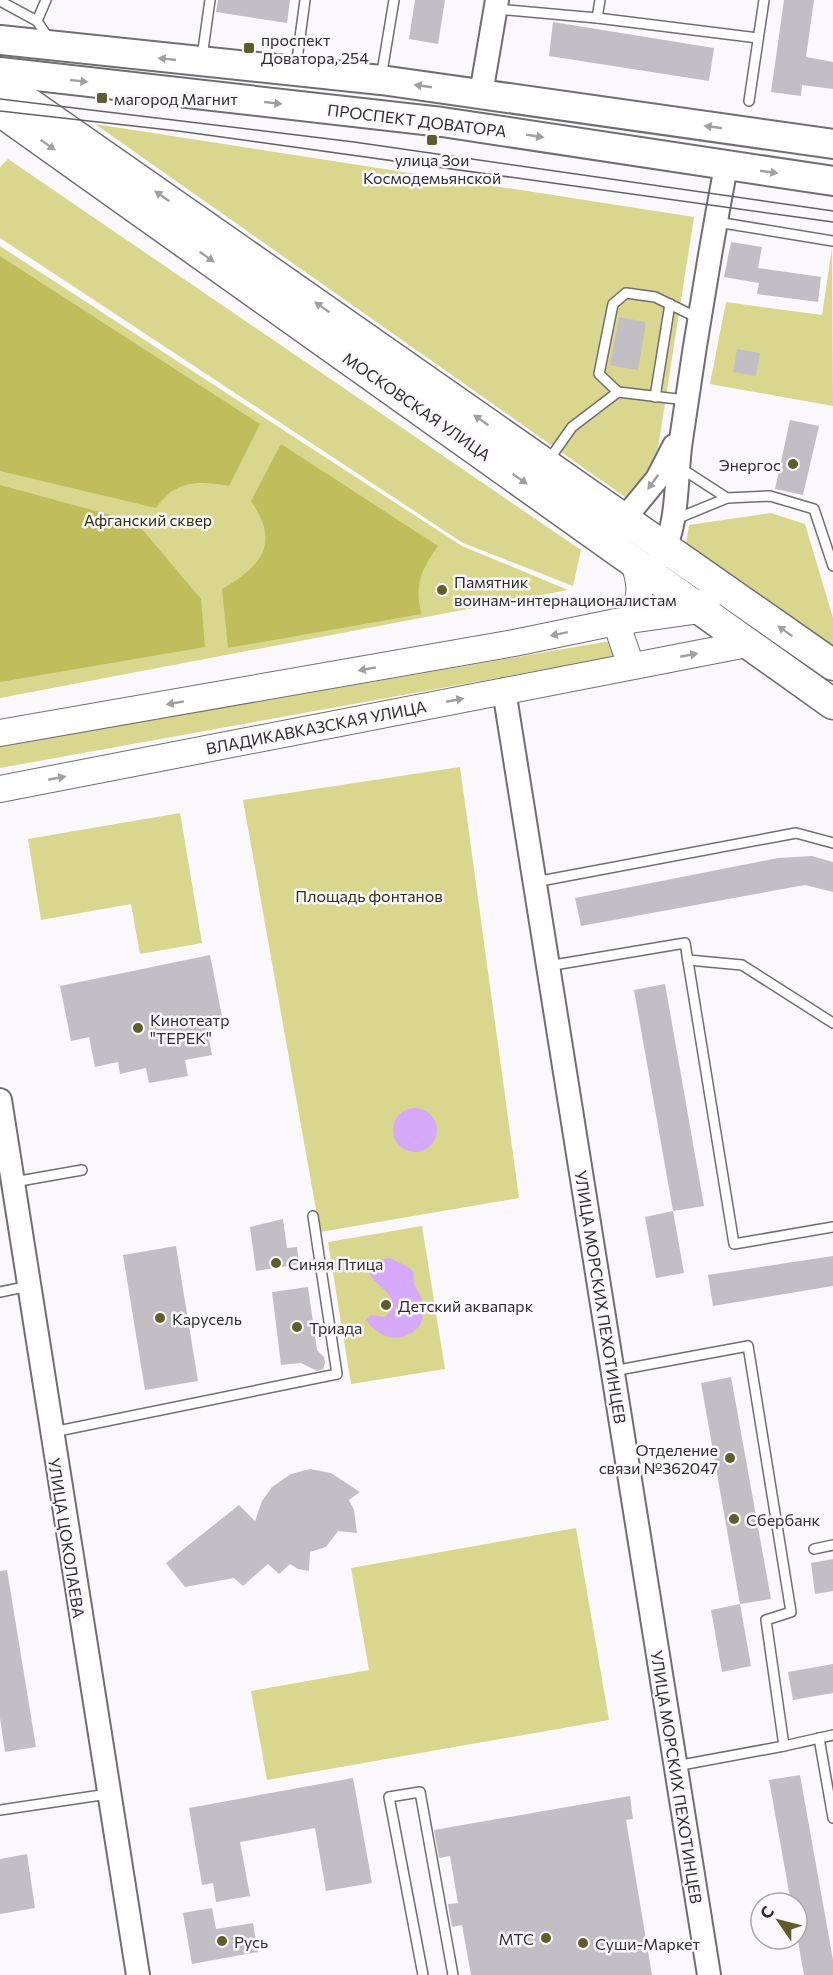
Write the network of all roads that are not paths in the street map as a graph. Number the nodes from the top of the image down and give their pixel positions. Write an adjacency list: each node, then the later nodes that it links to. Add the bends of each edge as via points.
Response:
1 (46, 0): 10 (lane)
2 (210, 0): 14 (lane)
3 (305, 0): 16 (lane)
4 (394, 0): 17 (lane)
5 (600, 0): 9 (lane)
6 (764, 0): 11 (lane)
7 (0, 1): 10 (lane)
8 (496, 4): 9 (lane); 19 (street)
9 (597, 18): 11 (lane)
10 (37, 21): 13 (lane, via 48,34)
11 (758, 38): 20 (lane)
12 (0, 40): 13 (main road, ПРОСПЕКТ ДОВАТОРА)
13 (51, 47): 14 (main road, ПРОСПЕКТ ДОВАТОРА, one-way to 13)
14 (201, 63): 16 (main road, ПРОСПЕКТ ДОВАТОРА)
15 (0, 72): 23 (main road, ПРОСПЕКТ ДОВАТОРА, one-way to 23, via 454,123)
16 (295, 72): 17 (main road, ПРОСПЕКТ ДОВАТОРА)
17 (381, 80): 19 (main road, ПРОСПЕКТ ДОВАТОРА, one-way to 17)
18 (0, 82): 33 (highway, МОСКОВСКАЯ УЛИЦА, one-way to 18)
19 (482, 94): 22 (main road, ПРОСПЕКТ ДОВАТОРА, one-way to 19)
20 (749, 101)
21 (0, 111): 38 (highway, МОСКОВСКАЯ УЛИЦА, one-way to 38)
22 (833, 144)
23 (726, 166): 24 (main road, ПРОСПЕКТ ДОВАТОРА, one-way to 24); 25 (street)
24 (833, 181)
25 (715, 221): 26 (lane); 28 (street)
26 (833, 241)
27 (670, 304): 28 (lane); 29 (lane, via 656,297 626,293 613,304 598,374); 30 (lane)
28 (700, 320): 31 (street)
29 (618, 392): 30 (lane); 33 (lane, via 572,427)
30 (655, 397): 31 (lane)
31 (686, 400): 32 (street)
32 (682, 431): 34 (street); 36 (street, one-way to 36, via 657,479)
33 (546, 465): 36 (highway, МОСКОВСКАЯ УЛИЦА)
34 (677, 465): 35 (lane); 37 (street)
35 (727, 498): 37 (lane); 39 (lane, via 770,496 814,509)
36 (624, 519): 37 (highway, МОСКОВСКАЯ УЛИЦА); 38 (street, via 618,532)
37 (669, 534): 38 (street); 40 (highway, МОСКОВСКАЯ УЛИЦА)
38 (634, 561): 41 (highway, МОСКОВСКАЯ УЛИЦА); 42 (main road, via 641,588 638,606)
39 (833, 566)
40 (719, 584): 41 (main road); 44 (highway, МОСКОВСКАЯ УЛИЦА, one-way to 40)
41 (700, 610): 42 (main road); 43 (highway, МОСКОВСКАЯ УЛИЦА)
42 (623, 621): 45 (main road); 48 (main road, one-way to 48)
43 (747, 644): 45 (main road, ВЛАДИКАВКАЗСКАЯ УЛИЦА, one-way to 43); 47 (highway, МОСКОВСКАЯ УЛИЦА)
44 (833, 665)
45 (631, 666): 46 (main road, ВЛАДИКАВКАЗСКАЯ УЛИЦА)
46 (504, 690): 49 (main road, ВЛАДИКАВКАЗСКАЯ УЛИЦА, one-way to 46); 51 (street, УЛИЦА МОРСКИХ ПЕХОТИНЦЕВ)
47 (833, 704)
48 (0, 734)
49 (0, 789)
50 (833, 843): 51 (lane, via 796,833)
51 (535, 882): 53 (street, УЛИЦА МОРСКИХ ПЕХОТИНЦЕВ)
52 (688, 960): 53 (lane, via 685,944); 54 (lane, via 742,965); 59 (lane, via 734,1244)
53 (548, 966): 62 (street, УЛИЦА МОРСКИХ ПЕХОТИНЦЕВ)
54 (833, 1023)
55 (0, 1100): 57 (street, УЛИЦА ЦОКОЛАЕВА)
56 (82, 1170): 57 (lane)
57 (14, 1182): 60 (street, УЛИЦА ЦОКОЛАЕВА)
58 (314, 1216): 63 (lane, via 337,1374)
59 (833, 1227)
60 (31, 1285): 61 (lane); 63 (street, УЛИЦА ЦОКОЛАЕВА)
61 (0, 1292)
62 (613, 1371): 68 (lane, via 748,1346 791,1612 766,1620); 69 (street, УЛИЦА МОРСКИХ ПЕХОТИНЦЕВ)
63 (51, 1433): 70 (street, УЛИЦА ЦОКОЛАЕВА)
64 (833, 1545): 65 (lane)
65 (814, 1549)
66 (833, 1735): 67 (lane)
67 (819, 1738): 68 (lane); 72 (lane)
68 (784, 1746): 69 (lane)
69 (676, 1767): 76 (street, УЛИЦА МОРСКИХ ПЕХОТИНЦЕВ)
70 (108, 1794): 71 (lane); 73 (street, УЛИЦА ЦОКОЛАЕВА)
71 (0, 1810)
72 (833, 1818)
73 (138, 1975)
74 (423, 1975): 75 (lane, via 389,1797 420,1792)
75 (453, 1975)
76 (709, 1975)

